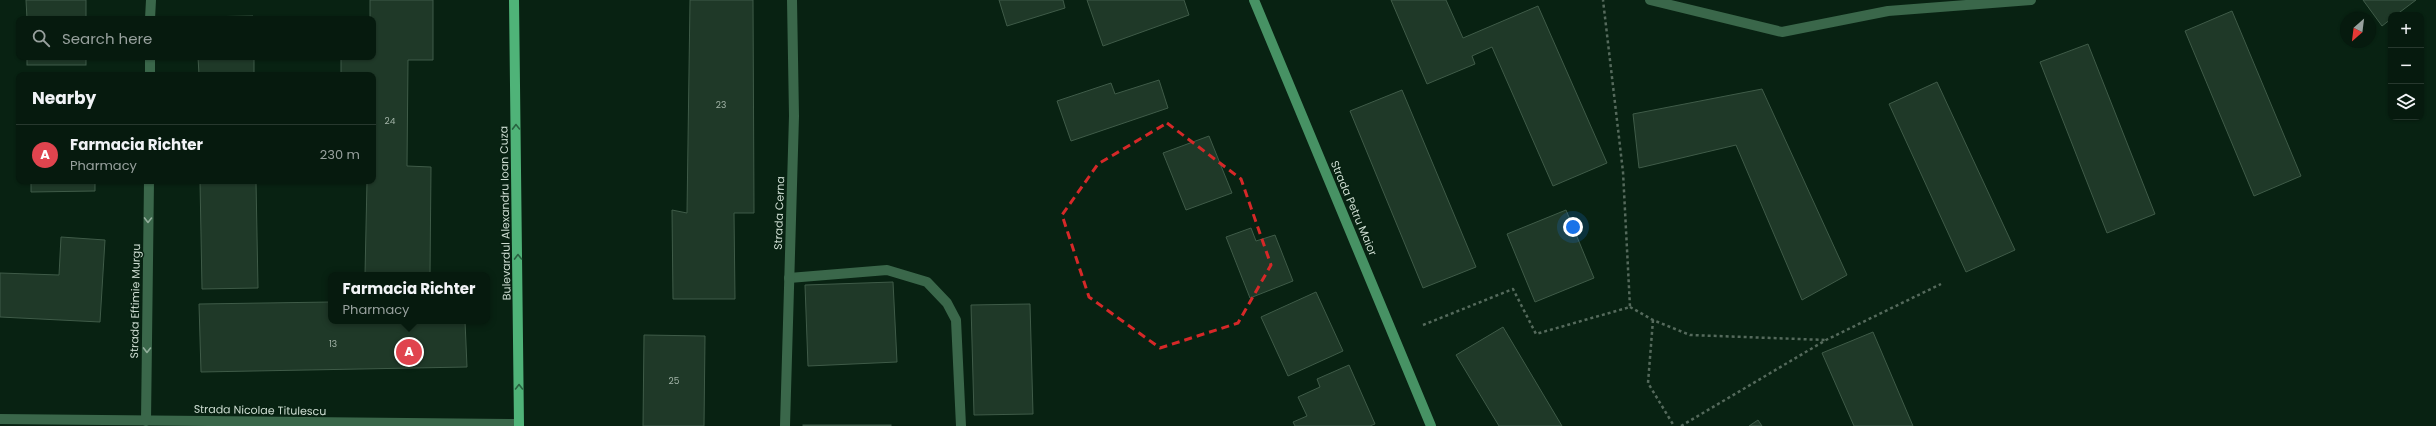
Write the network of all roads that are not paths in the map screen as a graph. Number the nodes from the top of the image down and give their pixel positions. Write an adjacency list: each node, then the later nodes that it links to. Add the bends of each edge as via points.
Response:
1 (150, 0): 7 (street)
2 (514, 0): 14 (main road, Bulevardul Alexandru Ioan Cuza, one-way to 2)
3 (792, 0): 11 (street, Strada Cerna, via 794,116)
4 (1254, 0): 17 (main road, Strada Petru Maior)
5 (1650, 0): 6 (street, via 1782,32 1888,11)
6 (2031, 0)
7 (150, 16)
8 (150, 60): 9 (street)
9 (150, 72)
10 (149, 184): 13 (street, Strada Eftimie Murgu, one-way to 13)
11 (789, 278): 15 (street, Strada Cerna); 16 (street, via 887,270 927,282 946,303 956,320)
12 (0, 419): 13 (street, Strada Nicolae Titulescu)
13 (146, 421): 14 (street, Strada Nicolae Titulescu)
14 (519, 425)
15 (785, 426)
16 (961, 426)
17 (1431, 426)

